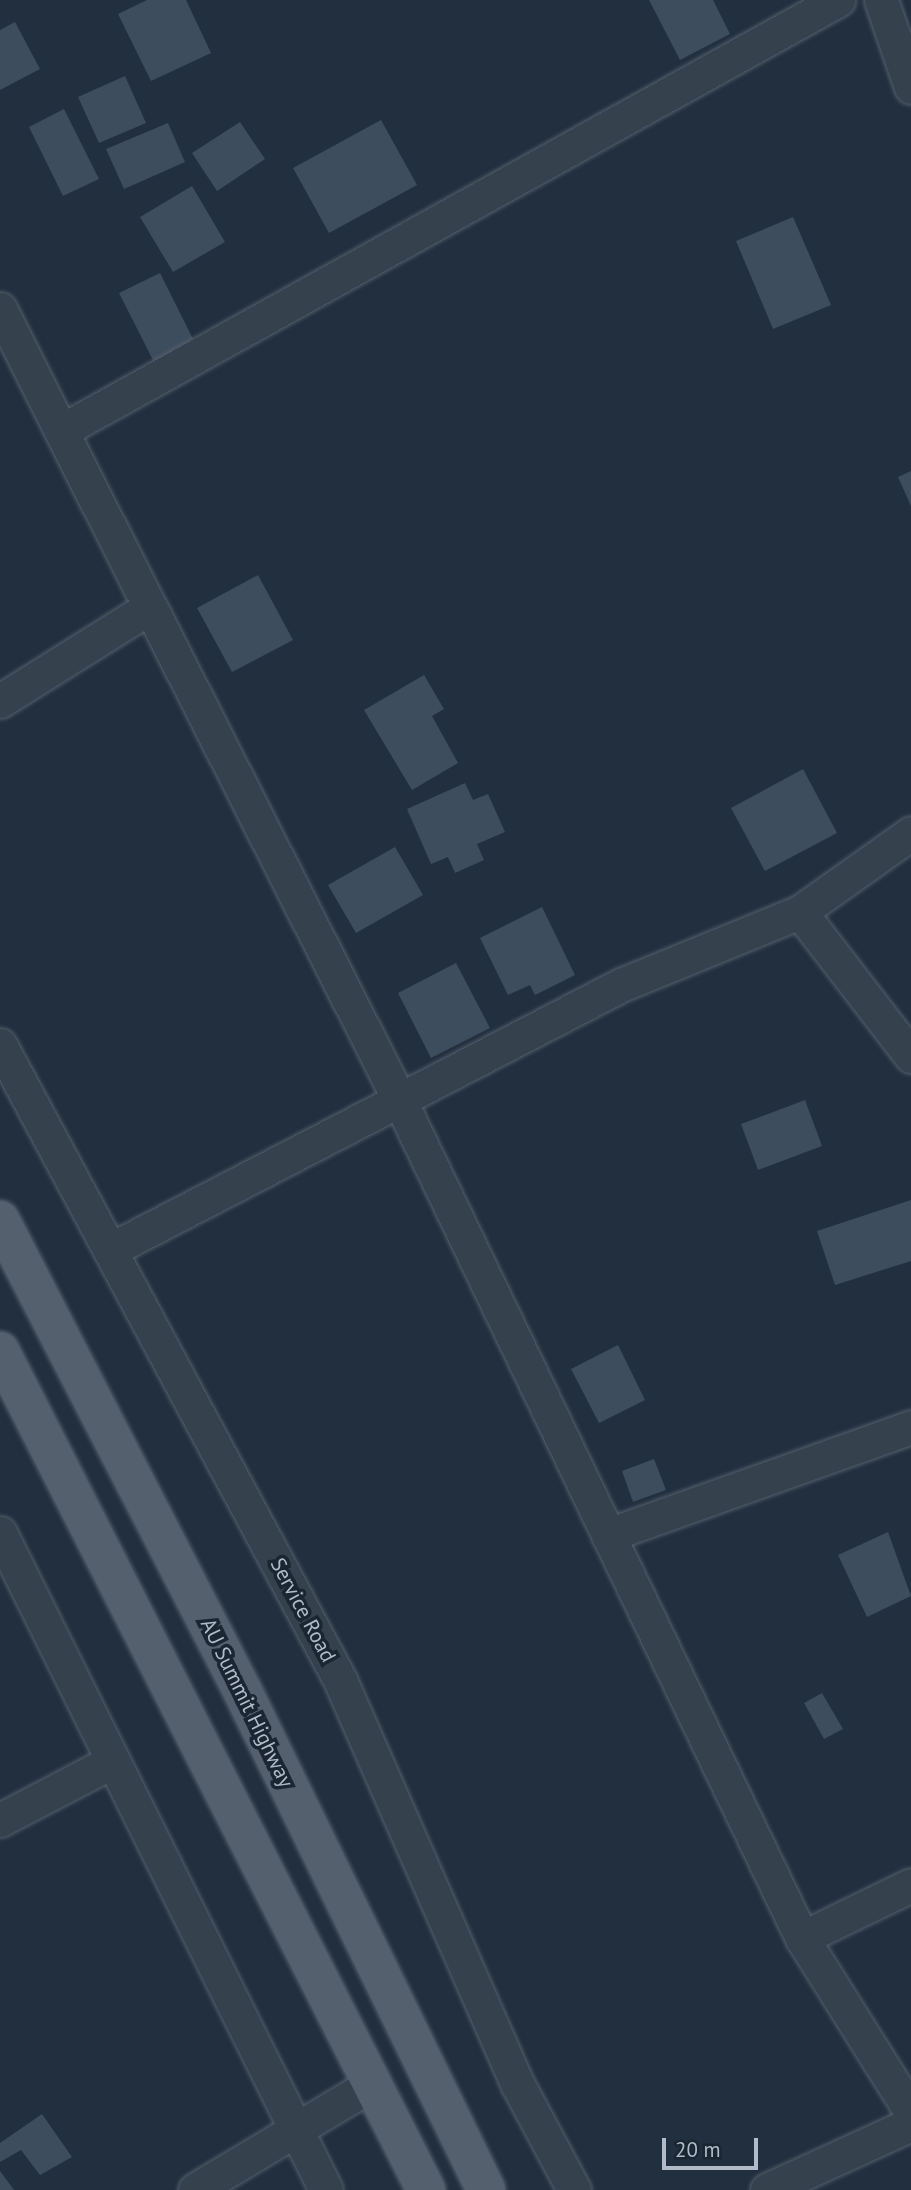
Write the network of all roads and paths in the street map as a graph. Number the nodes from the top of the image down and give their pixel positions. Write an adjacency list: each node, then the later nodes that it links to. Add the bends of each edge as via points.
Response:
1 (838, 0): 5 (street)
2 (881, 0): 3 (street)
3 (911, 88)
4 (0, 309): 5 (street)
5 (61, 431): 6 (street)
6 (150, 607): 7 (street); 12 (street)
7 (0, 701)
8 (911, 833): 9 (street)
9 (800, 912): 11 (street); 12 (street, via 621,985)
10 (0, 1045): 14 (street, Service Road)
11 (911, 1056)
12 (400, 1101): 14 (street); 18 (street)
13 (0, 1220): 30 (main road, AU Summit Highway, via 242,1690)
14 (110, 1250): 31 (street, Service Road, via 340,1679 518,2085)
15 (0, 1351): 23 (main road)
16 (911, 1426): 18 (street)
17 (0, 1533): 19 (street)
18 (608, 1535): 22 (street)
19 (111, 1762): 20 (street); 26 (street)
20 (0, 1820)
21 (911, 1885): 22 (street)
22 (802, 1938): 24 (street)
23 (372, 2084): 26 (street); 29 (main road)
24 (911, 2112)
25 (911, 2124): 32 (street)
26 (295, 2129): 27 (street); 28 (street)
27 (195, 2190)
28 (326, 2190)
29 (426, 2190)
30 (486, 2190)
31 (574, 2190)
32 (767, 2190)

